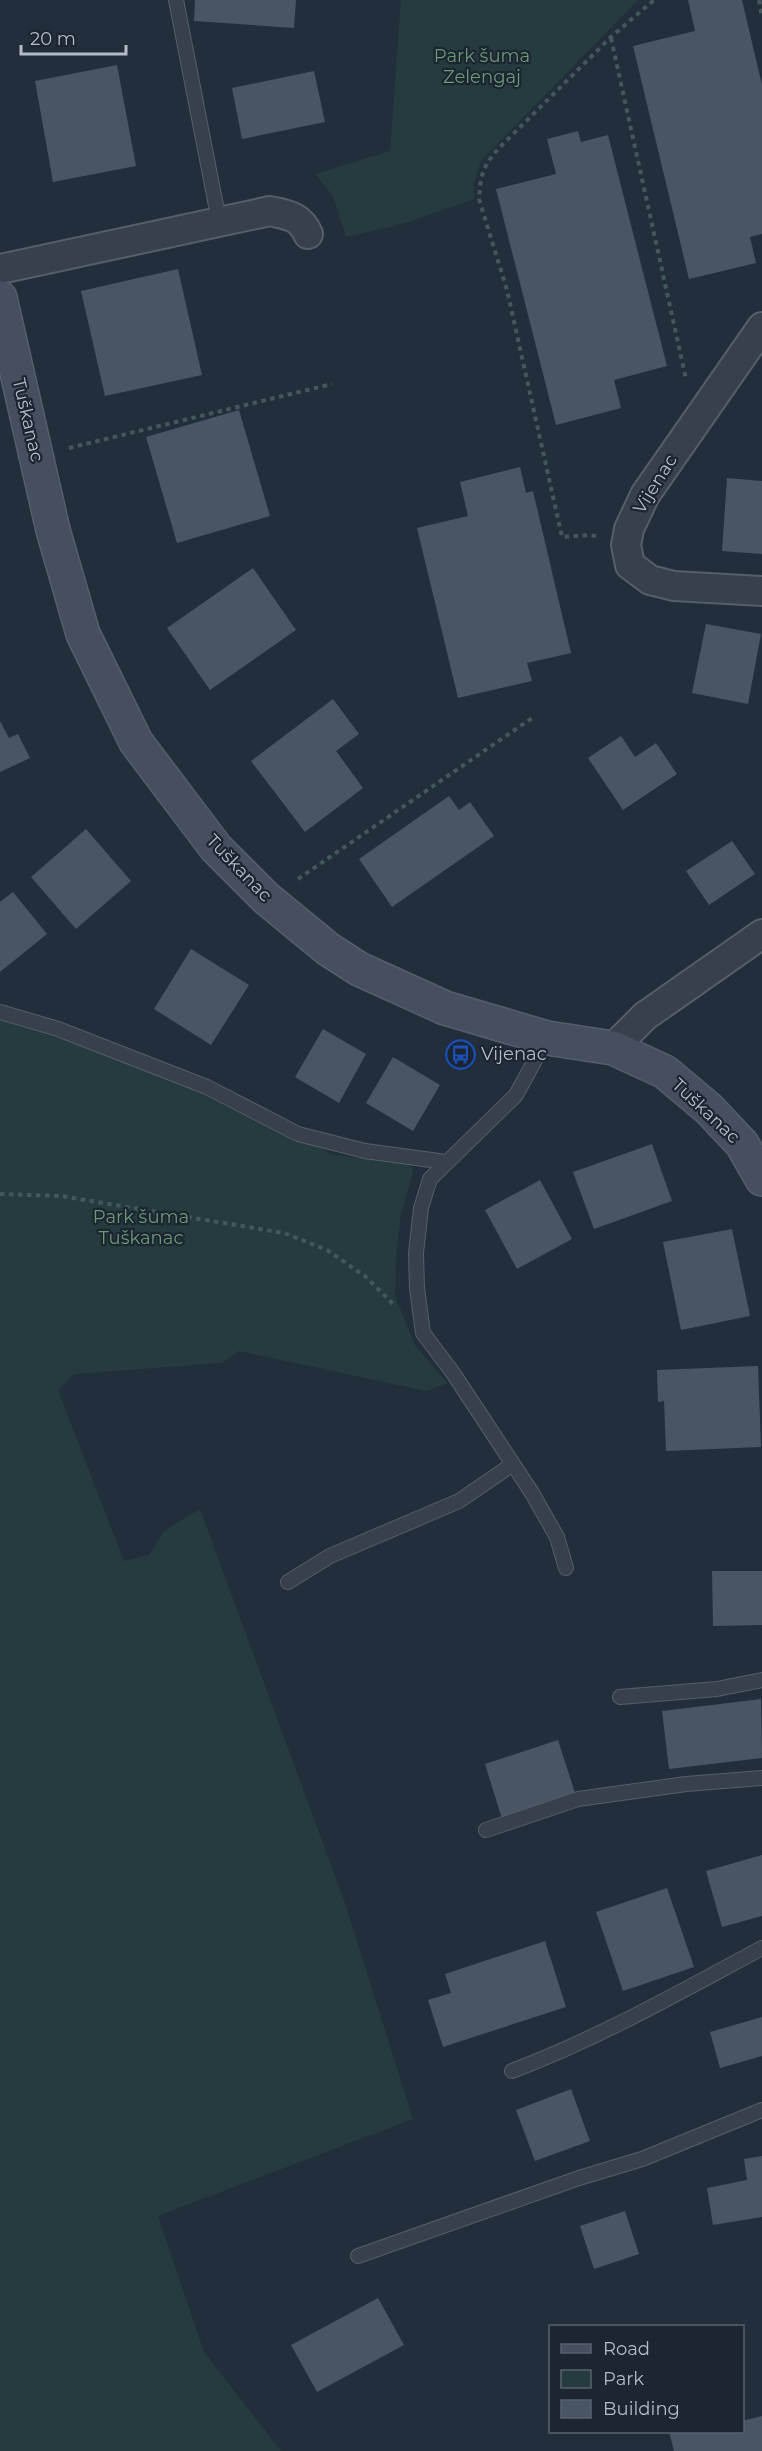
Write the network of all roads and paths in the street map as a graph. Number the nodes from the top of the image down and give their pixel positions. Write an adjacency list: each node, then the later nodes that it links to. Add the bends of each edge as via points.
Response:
1 (176, 0): 6 (lane)
2 (654, 0): 5 (path)
3 (759, 0): 4 (path)
4 (762, 17)
5 (611, 37): 12 (path); 14 (path, via 498,149 481,178 479,199 507,290 562,537)
6 (219, 221): 7 (street, via 270,212 293,216); 8 (street)
7 (308, 234)
8 (0, 269)
9 (0, 298): 20 (street, Tuškanac, via 53,530 84,634 136,742 216,848 266,898 328,950 359,969 445,1008)
10 (762, 327): 12 (street, Vijenac)
11 (332, 384): 13 (path)
12 (696, 422): 15 (street, Vijenac, via 645,495 629,529 626,545 630,566 650,580 674,586)
13 (59, 450)
14 (589, 535)
15 (762, 591)
16 (532, 718): 17 (path)
17 (290, 885)
18 (762, 934): 21 (street, via 645,1016)
19 (0, 1012): 22 (lane, via 58,1029 207,1087 298,1134 365,1151)
20 (547, 1038): 21 (street, Tuškanac); 22 (lane, via 516,1095)
21 (613, 1048): 23 (street, Tuškanac, via 665,1072 710,1108 742,1144)
22 (446, 1162): 25 (lane, via 430,1179 421,1208 416,1252)
23 (762, 1179)
24 (0, 1194): 25 (path, via 61,1196 284,1233 327,1250 366,1277)
25 (423, 1333): 26 (lane)
26 (513, 1464): 27 (lane, via 557,1537); 28 (lane, via 459,1501 330,1556)
27 (566, 1568)
28 (288, 1582)
29 (762, 1680): 30 (lane, via 717,1689)
30 (620, 1697)
31 (762, 1778): 32 (lane, via 578,1798)
32 (486, 1830)
33 (762, 1948): 34 (lane, via 596,2035)
34 (512, 2071)
35 (762, 2110): 36 (lane, via 642,2159)
36 (358, 2256)

